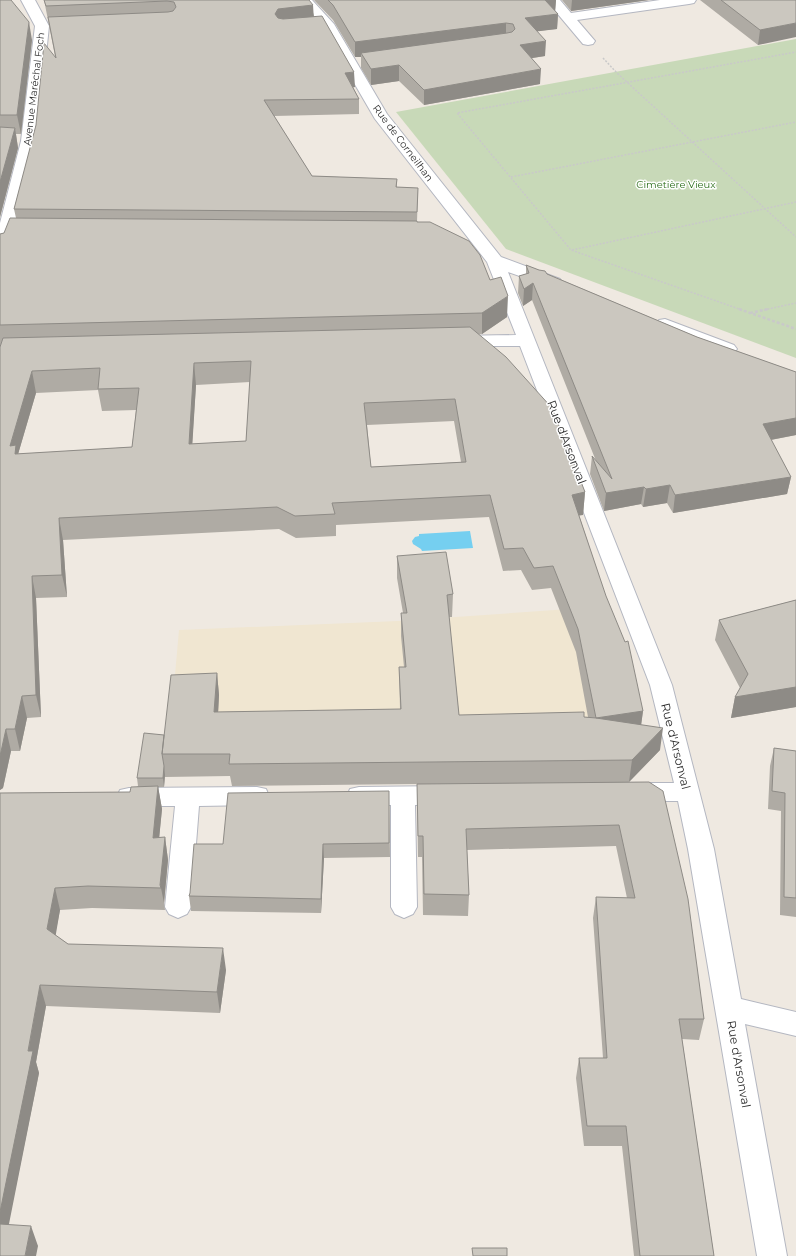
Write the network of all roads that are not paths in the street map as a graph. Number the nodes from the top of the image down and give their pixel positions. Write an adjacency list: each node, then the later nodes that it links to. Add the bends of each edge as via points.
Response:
1 (28, 0): 8 (street, Avenue Maréchal Foch)
2 (305, 0): 6 (street, Rue de Corneilhan)
3 (553, 0): 5 (street)
4 (689, 0): 5 (street)
5 (568, 17): 10 (street)
6 (327, 24): 9 (street); 12 (street, Rue de Corneilhan)
7 (58, 25): 8 (street)
8 (42, 26): 15 (street, Avenue Maréchal Foch, via 22,141 14,232)
9 (309, 26)
10 (588, 41)
11 (366, 62): 12 (street)
12 (351, 64): 14 (street, Rue de Corneilhan, via 380,116)
13 (451, 234): 14 (street)
14 (475, 235): 16 (street, Rue de Corneilhan)
15 (0, 250)
16 (495, 260): 17 (street); 19 (street, Rue d'Arsonval)
17 (572, 289)
18 (646, 317): 21 (street)
19 (528, 340): 20 (street); 22 (street, Rue d'Arsonval, via 661,685)
20 (437, 342)
21 (740, 354)
22 (688, 792): 23 (street); 32 (street, Rue d'Arsonval, via 701,848)
23 (612, 793)
24 (403, 795): 25 (street); 28 (street); 31 (street)
25 (472, 795)
26 (188, 796): 27 (street); 29 (street); 30 (street)
27 (277, 796)
28 (340, 796)
29 (109, 798)
30 (178, 907)
31 (404, 907)
32 (729, 1008): 33 (street); 34 (street, Rue d'Arsonval)
33 (796, 1024)
34 (772, 1256)

